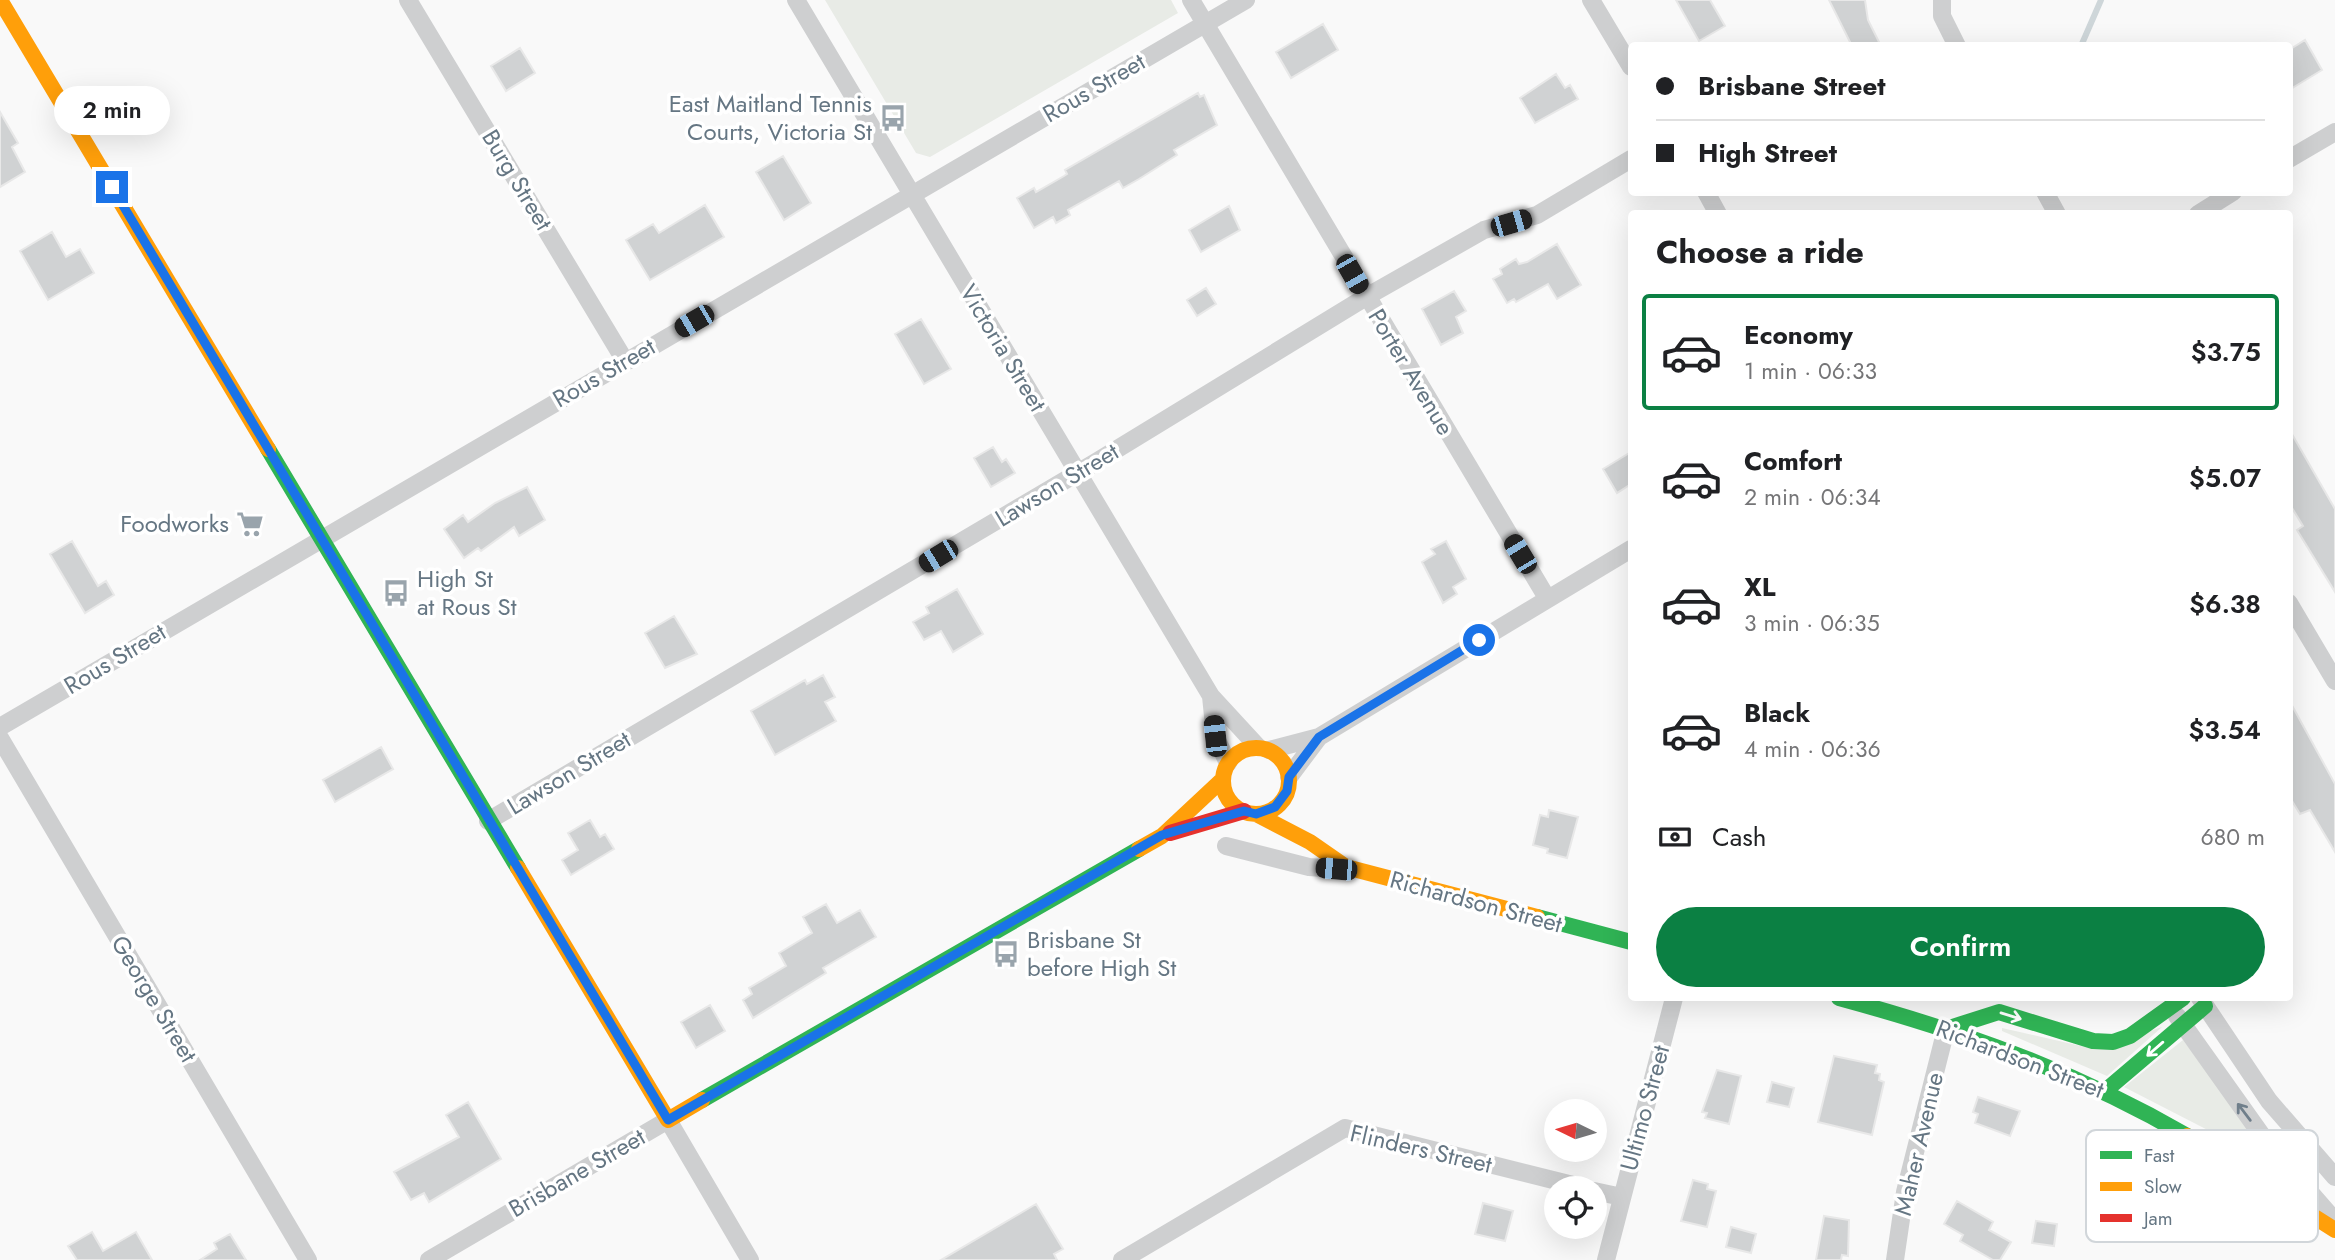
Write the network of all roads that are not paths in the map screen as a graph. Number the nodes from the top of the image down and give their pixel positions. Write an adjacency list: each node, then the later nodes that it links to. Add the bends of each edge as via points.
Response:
1 (0, 0): 20 (main road)
2 (408, 0): 18 (street, Burg Street)
3 (796, 0): 14 (street, Victoria Street)
4 (1191, 0): 8 (street, Porter Avenue)
5 (1246, 0): 8 (street, Rous Street)
6 (1591, 0): 10 (street)
7 (1942, 0): 9 (street, via 1942,16)
8 (1206, 23): 14 (street, Rous Street); 17 (street, Porter Avenue)
9 (1955, 42)
10 (1628, 62)
11 (2333, 137): 12 (street)
12 (2293, 157)
13 (1628, 161): 17 (street, Lawson Street, via 1537,215 1484,230)
14 (912, 195): 18 (street, Rous Street); 19 (street, Victoria Street)
15 (2227, 196): 16 (street)
16 (2204, 210)
17 (1366, 297): 19 (street, Lawson Street); 22 (street, Porter Avenue)
18 (625, 361): 20 (street, Rous Street)
19 (1077, 473): 25 (street, Victoria Street); 33 (street, Lawson Street)
20 (321, 537): 26 (street, Rous Street); 33 (main road)
21 (1628, 551): 22 (street)
22 (1547, 598): 27 (street)
23 (2293, 610): 24 (street)
24 (2335, 681)
25 (1211, 696): 29 (street, Victoria Street); 30 (street, Victoria Street)
26 (0, 727)
27 (1319, 737): 29 (street); 31 (street)
28 (0, 738): 61 (street, George Street)
29 (1263, 749): 30 (main road, via 1241,751); 31 (main road, via 1286,766)
30 (1225, 771): 32 (main road, via 1228,799); 34 (main road, Brisbane Street)
31 (1288, 784): 32 (main road, via 1275,807); 35 (main road, Richardson Street)
32 (1250, 813): 34 (main road, Brisbane Street); 35 (main road, Richardson Street)
33 (488, 821): 47 (main road)
34 (1162, 835): 47 (main road, Brisbane Street)
35 (1310, 842): 37 (main road, Richardson Street, via 1334,861)
36 (1226, 846): 37 (street, Richardson Street, via 1309,867)
37 (1363, 872): 38 (main road, Richardson Street)
38 (1628, 941)
39 (1673, 1001): 55 (street, Ultimo Street)
40 (1850, 1001): 45 (main road, Richardson Street)
41 (2172, 1001): 45 (main road, one-way to 41, via 1999,1012 2093,1041 2113,1042 2130,1036)
42 (2173, 1001): 44 (street)
43 (2202, 1002): 44 (main road); 50 (street)
44 (2183, 1025): 46 (main road, one-way to 46); 49 (street, one-way to 44)
45 (1946, 1028): 46 (main road, Richardson Street); 65 (street, Maher Avenue, via 1905,1192)
46 (2105, 1091): 48 (main road, Richardson Street)
47 (668, 1120): 62 (street, Brisbane Street); 63 (street)
48 (2175, 1130)
49 (2258, 1130)
50 (2294, 1130)
51 (2318, 1157): 52 (street)
52 (2335, 1177)
53 (1544, 1178): 60 (street, Flinders Street, via 1346,1128)
54 (1607, 1194): 55 (street)
55 (1622, 1198): 64 (street, Ultimo Street)
56 (2318, 1201): 58 (street, one-way to 56)
57 (2318, 1219): 59 (main road, Richardson Street)
58 (2335, 1221)
59 (2335, 1230)
60 (1132, 1257)
61 (308, 1260)
62 (429, 1260)
63 (750, 1260)
64 (1606, 1260)
65 (1895, 1260)

